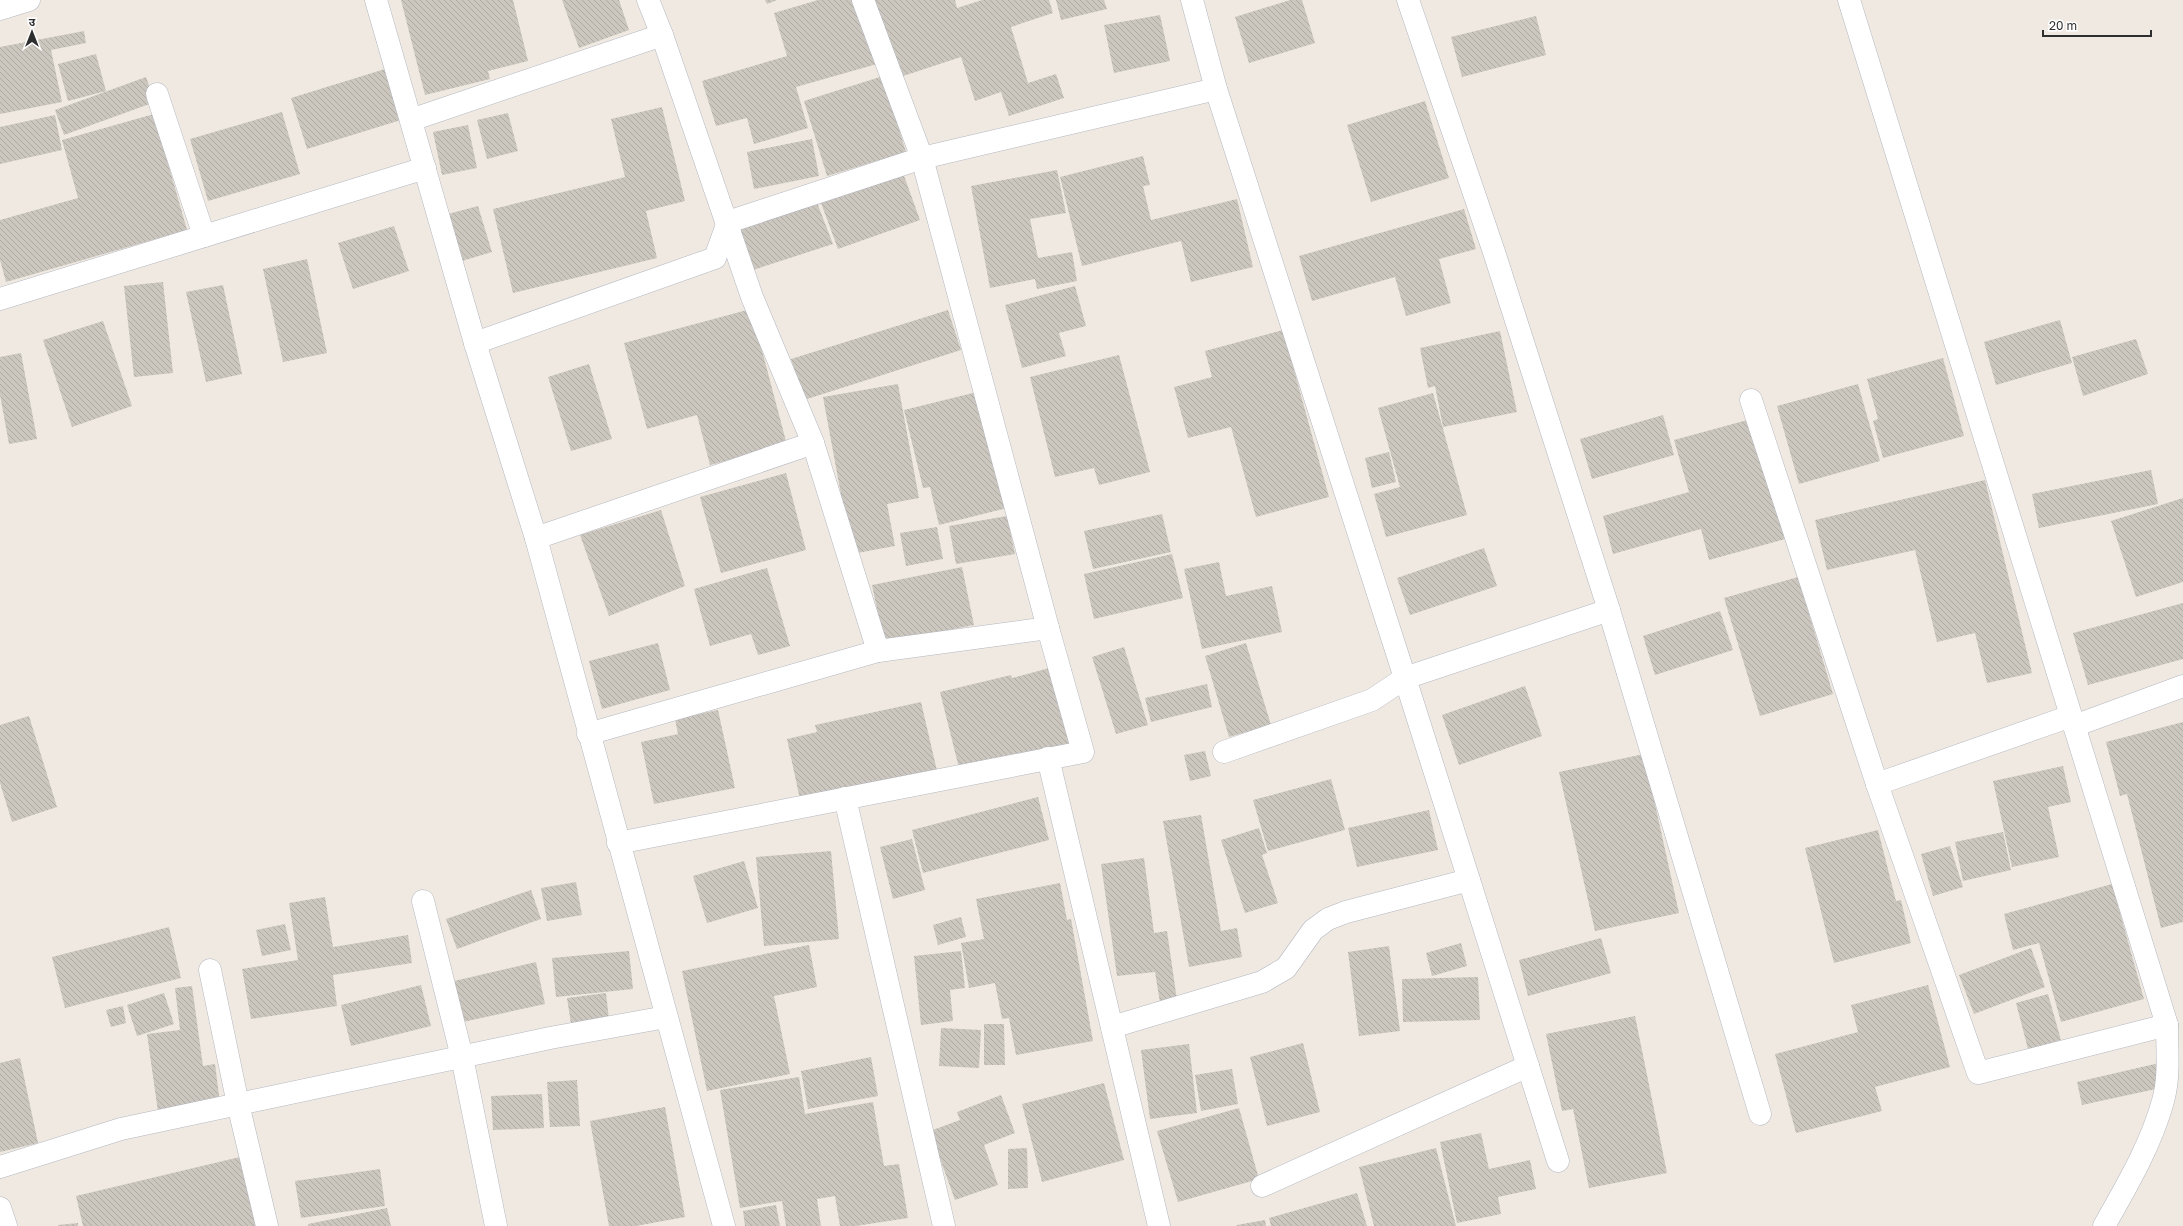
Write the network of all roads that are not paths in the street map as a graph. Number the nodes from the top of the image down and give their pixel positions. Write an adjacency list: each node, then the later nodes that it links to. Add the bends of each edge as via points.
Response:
1 (29, 0): 8 (street)
2 (376, 0): 12 (street)
3 (648, 0): 9 (street)
4 (863, 0): 13 (street)
5 (1192, 0): 10 (street)
6 (1408, 0): 22 (street, via 1494,252)
7 (1849, 0): 27 (street)
8 (0, 9)
9 (662, 35): 12 (street); 15 (street)
10 (1216, 89): 13 (street); 25 (street)
11 (157, 94): 16 (street)
12 (411, 120): 14 (street)
13 (922, 158): 15 (street); 23 (street)
14 (425, 168): 16 (street); 18 (street)
15 (728, 222): 18 (street, via 715,258); 20 (street, via 752,297)
16 (204, 236): 17 (street)
17 (0, 299)
18 (475, 343): 21 (street)
19 (1751, 400): 31 (street)
20 (813, 443): 21 (street); 24 (street)
21 (536, 538): 28 (street)
22 (1609, 610): 25 (street); 43 (street)
23 (1048, 628): 24 (street); 30 (street, via 1083,752)
24 (878, 651): 28 (street)
25 (1405, 678): 29 (street, via 1372,700); 34 (street)
26 (2183, 686): 27 (street)
27 (2072, 721): 31 (street); 38 (street)
28 (588, 734): 33 (street)
29 (1224, 752)
30 (1048, 758): 32 (street); 39 (street)
31 (1877, 784): 38 (street, via 1978,1073)
32 (845, 798): 33 (street); 52 (street)
33 (618, 843): 37 (street)
34 (1469, 880): 39 (street, via 1346,912 1328,920 1309,935 1286,968 1262,982); 41 (street)
35 (423, 901): 40 (street)
36 (210, 970): 42 (street)
37 (666, 1017): 40 (street); 51 (street)
38 (2167, 1025): 54 (street, via 2168,1070 2163,1101 2146,1147)
39 (1112, 1027): 53 (street)
40 (462, 1057): 42 (street); 50 (street)
41 (1528, 1066): 44 (street); 46 (street)
42 (238, 1104): 45 (street, via 121,1128); 49 (street)
43 (1760, 1114)
44 (1558, 1161)
45 (0, 1167)
46 (1262, 1186)
47 (0, 1208): 48 (street)
48 (6, 1226)
49 (267, 1226)
50 (496, 1226)
51 (724, 1226)
52 (944, 1226)
53 (1159, 1226)
54 (2104, 1226)

